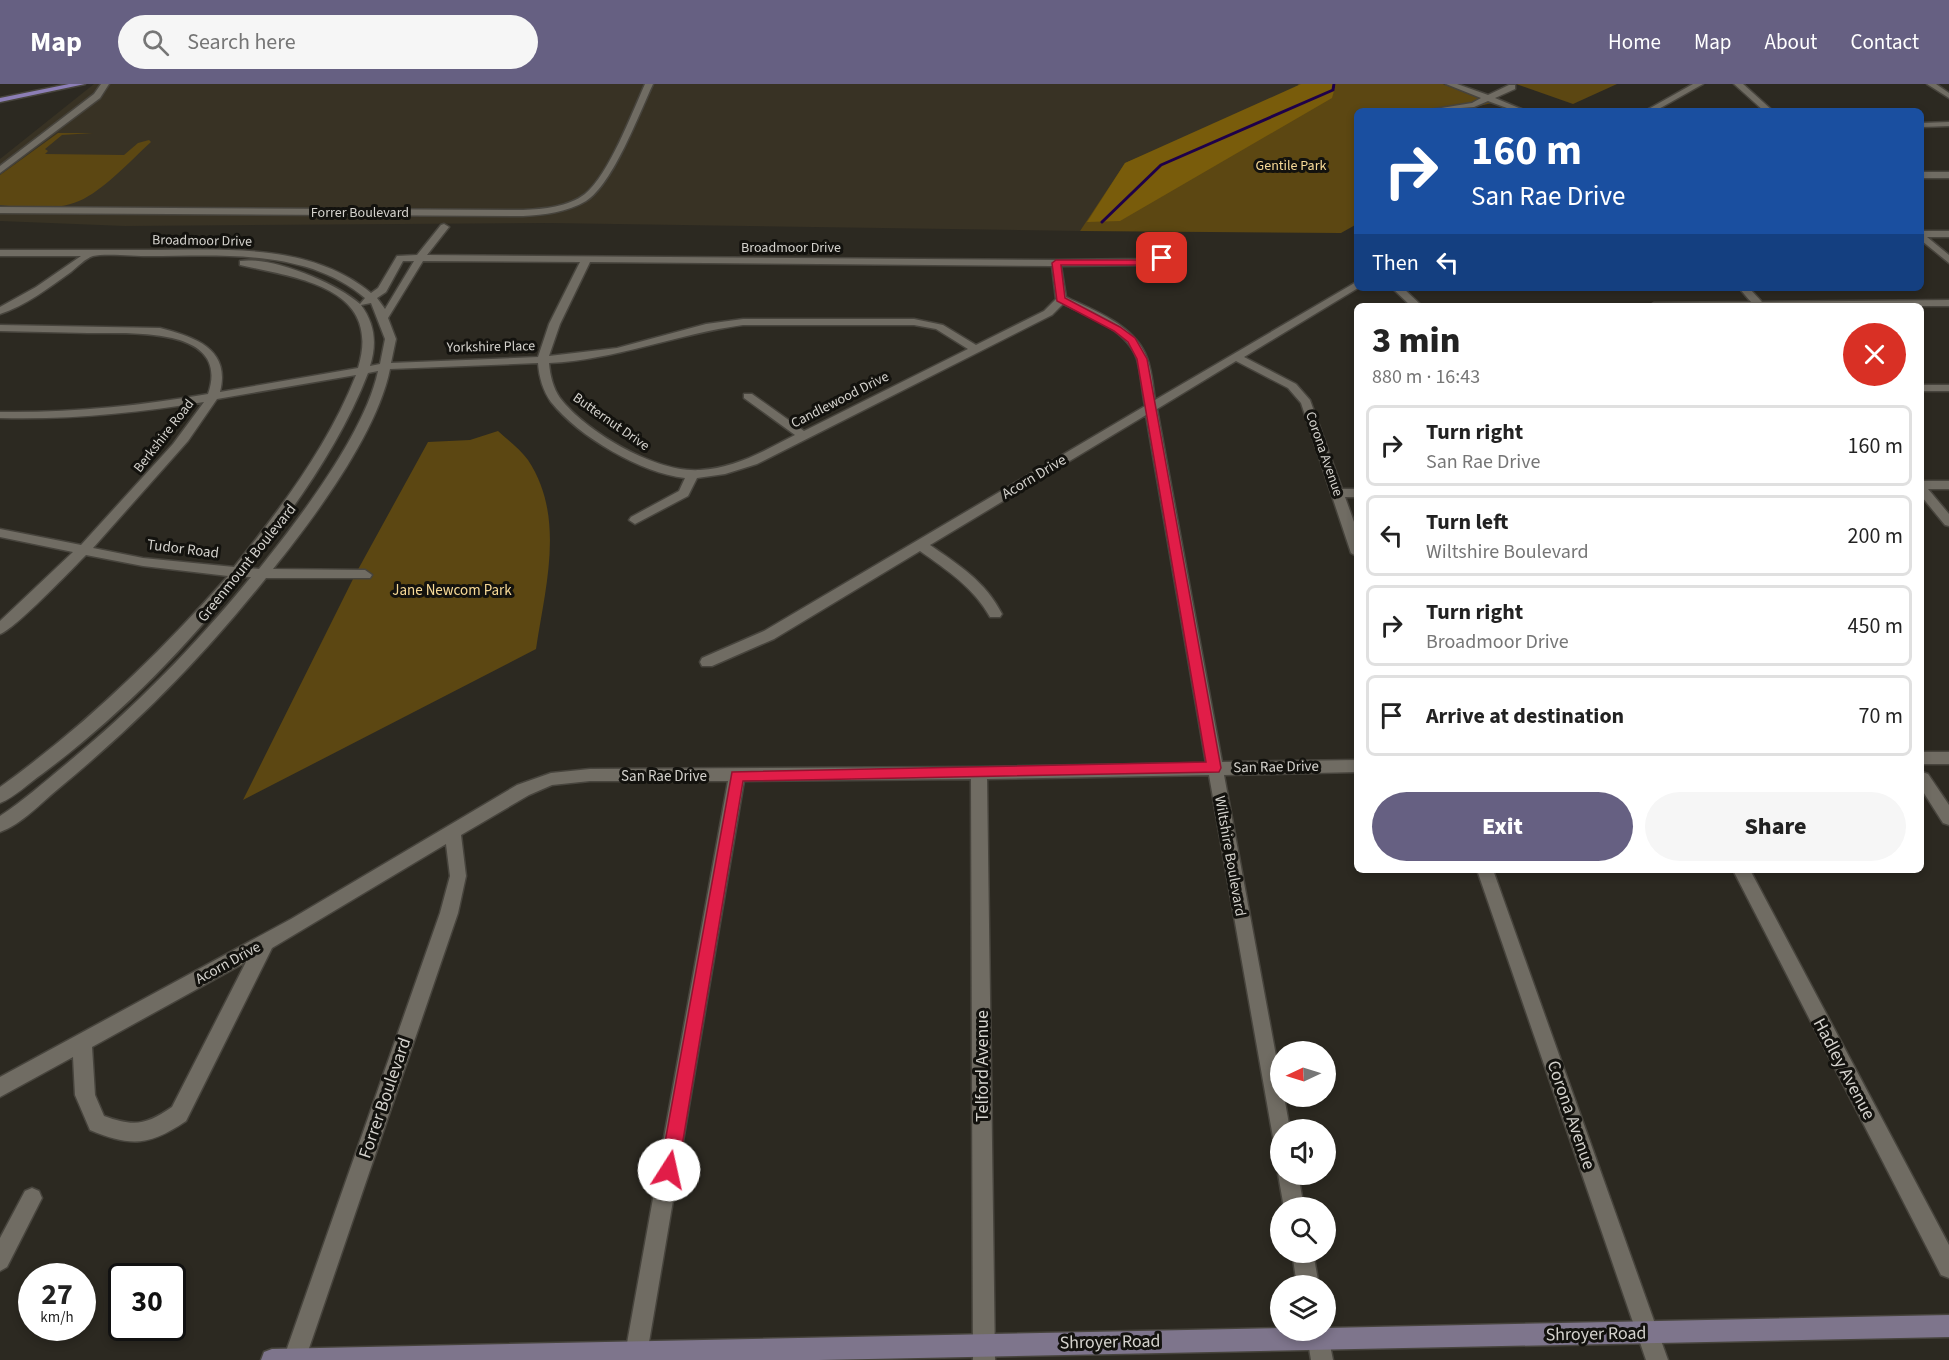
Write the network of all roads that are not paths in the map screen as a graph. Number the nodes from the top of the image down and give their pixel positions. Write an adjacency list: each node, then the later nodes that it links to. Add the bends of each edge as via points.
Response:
1 (81, 84): 13 (main road)
2 (105, 84): 20 (street, via 97,96)
3 (649, 84): 23 (street, Forrer Boulevard, via 597,187 574,203 546,211)
4 (1450, 84): 12 (street)
5 (1699, 84): 16 (street)
6 (1738, 84): 17 (street)
7 (1931, 84): 11 (street)
8 (1941, 84): 10 (street)
9 (1512, 87): 12 (street)
10 (1949, 90)
11 (1949, 96)
12 (1487, 98): 14 (street, via 1473,105); 15 (street)
13 (0, 100)
14 (1450, 108)
15 (1514, 108)
16 (1654, 108)
17 (1766, 108)
18 (1949, 124): 19 (street)
19 (1924, 125)
20 (0, 170)
21 (1924, 175): 22 (street)
22 (1949, 175)
23 (0, 210)
24 (444, 227): 30 (street)
25 (1949, 234): 26 (street)
26 (1924, 236)
27 (1924, 238): 33 (street)
28 (0, 253): 29 (street, Broadmoor Drive)
29 (92, 253): 35 (street); 40 (street, Broadmoor Drive, via 264,256 326,270)
30 (420, 258): 32 (street, Broadmoor Drive); 40 (street, via 400,258 382,290); 48 (street)
31 (1162, 258): 36 (street, Broadmoor Drive, via 1143,262)
32 (586, 260): 36 (street, Broadmoor Drive); 53 (street, via 544,350)
33 (1949, 260)
34 (0, 262): 35 (street, Broadmoor Drive)
35 (82, 262): 46 (street, Broadmoor Drive, via 253,264 311,278); 47 (street)
36 (1056, 263): 41 (street)
37 (1354, 286): 52 (street, Acorn Drive)
38 (1400, 291): 42 (street)
39 (1747, 291): 43 (street)
40 (372, 299): 46 (street); 48 (street, Broadmoor Drive)
41 (1061, 299): 51 (street, Candlewood Drive, via 1052,311); 60 (street, Wiltshire Boulevard, via 1132,340 1142,359)
42 (1414, 303)
43 (1757, 303)
44 (1924, 303): 45 (street)
45 (1949, 303)
46 (355, 307): 49 (street, Broadmoor Drive)
47 (0, 311)
48 (386, 315): 54 (street, Greenmount Boulevard, via 390,325)
49 (367, 321): 55 (street, Greenmount Boulevard)
50 (0, 328): 59 (street, Berkshire Road, via 145,329 182,337 203,348 215,364 216,383)
51 (975, 349): 53 (street, Yorkshire Place, via 939,327 914,322 759,321 706,327 618,351); 62 (street, Candlewood Drive)
52 (1236, 357): 60 (street, Acorn Drive); 67 (street, Corona Avenue, via 1285,381 1301,394)
53 (543, 361): 54 (street, Yorkshire Place); 63 (street, Butternut Drive, via 554,398 574,418 650,466)
54 (389, 366): 55 (street, Yorkshire Place); 76 (street, Greenmount Boulevard, via 350,448)
55 (365, 369): 59 (street, Yorkshire Place); 75 (street, Greenmount Boulevard, via 326,448)
56 (1924, 388): 57 (street)
57 (1949, 388)
58 (748, 396): 62 (street)
59 (211, 398): 61 (street, Yorkshire Place, via 115,411); 74 (street, Berkshire Road, via 174,450)
60 (1150, 409): 73 (street, Acorn Drive); 84 (street, Wiltshire Boulevard)
61 (0, 415)
62 (803, 436): 63 (street, Candlewood Drive, via 736,467)
63 (693, 474): 69 (street, via 684,493)
64 (1924, 485): 65 (street)
65 (1949, 485)
66 (1924, 492): 70 (street)
67 (1337, 493): 68 (street); 72 (street, Corona Avenue)
68 (1354, 493)
69 (635, 520)
70 (1949, 522)
71 (0, 533): 74 (street, Tudor Road)
72 (1354, 542)
73 (921, 545): 78 (street, via 974,585); 80 (street, Acorn Drive, via 769,635)
74 (84, 550): 75 (street, Tudor Road, via 189,568); 79 (street, Berkshire Road)
75 (238, 571): 76 (street, Tudor Road); 88 (street, Greenmount Boulevard, via 111,706)
76 (264, 573): 77 (street, Tudor Road); 90 (street, Greenmount Boulevard, via 136,713)
77 (366, 574)
78 (995, 614)
79 (0, 629)
80 (707, 662)
81 (1924, 758): 82 (street)
82 (1949, 758)
83 (1354, 766): 84 (street, San Rae Drive)
84 (1214, 768): 85 (street, San Rae Drive); 97 (street, Wiltshire Boulevard)
85 (979, 773): 86 (street, San Rae Drive); 106 (street, Telford Avenue)
86 (737, 776): 91 (street, San Rae Drive, via 590,775 551,779 523,790); 107 (street)
87 (1924, 781): 89 (street)
88 (0, 796)
89 (1949, 818)
90 (0, 825)
91 (453, 832): 94 (street, Acorn Drive); 109 (street, Forrer Boulevard, via 458,876 449,913)
92 (1486, 873): 103 (street, Corona Avenue)
93 (1743, 873): 100 (street, Hadley Avenue)
94 (265, 943): 95 (street, Acorn Drive); 95 (street, via 179,1114 154,1132 124,1133 98,1123 85,1095)
95 (82, 1044): 96 (street, Acorn Drive)
96 (0, 1087)
97 (1278, 1119)
98 (32, 1198): 99 (street)
99 (0, 1260)
100 (1949, 1267)
101 (1949, 1326): 103 (main road, Shroyer Road)
102 (1336, 1334): 103 (main road, Shroyer Road)
103 (1647, 1334): 111 (street, Corona Avenue)
104 (1270, 1337): 106 (main road, Shroyer Road)
105 (1318, 1341): 110 (street)
106 (984, 1352): 107 (main road, Shroyer Road)
107 (636, 1356): 109 (main road, Shroyer Road)
108 (272, 1360): 109 (main road, Shroyer Road)
109 (294, 1360)
110 (1322, 1360)
111 (1656, 1360)

